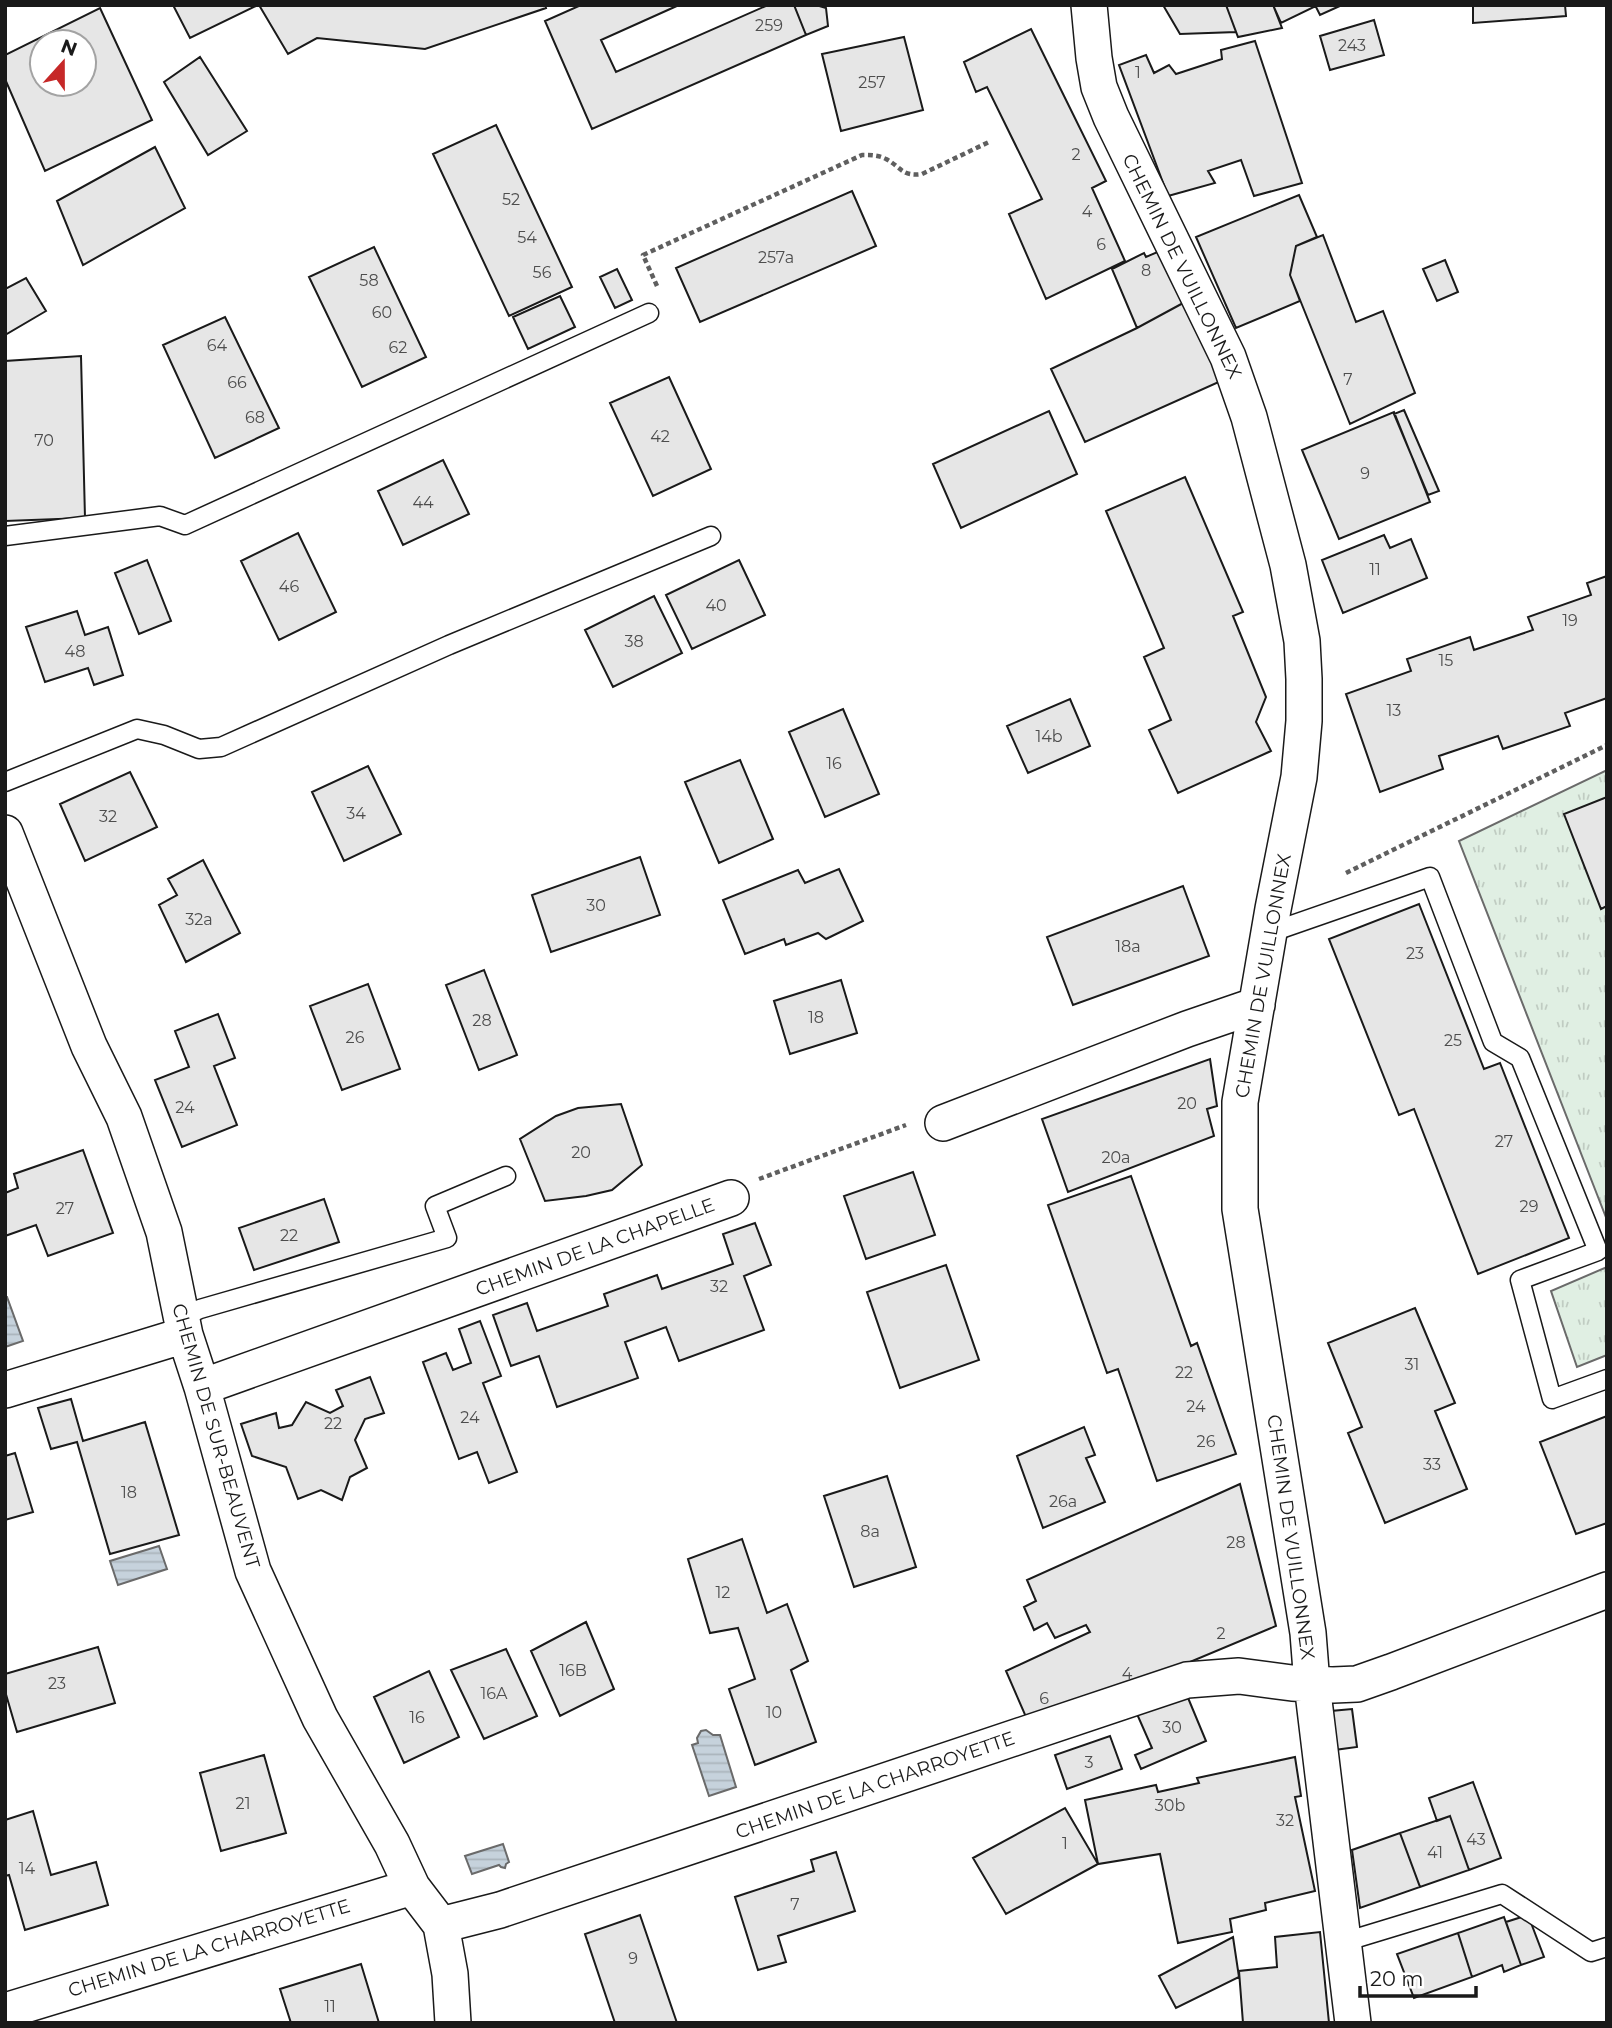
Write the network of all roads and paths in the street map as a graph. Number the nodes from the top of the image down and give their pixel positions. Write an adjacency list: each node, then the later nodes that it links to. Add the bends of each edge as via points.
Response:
1 (1089, 5): 10 (street, CHEMIN DE VUILLONNEX, via 1099,87 1240,387 1296,601 1304,721)
2 (991, 141): 3 (path, via 912,176 887,159 862,155 643,255 665,303)
3 (649, 313): 4 (lane, via 185,525 160,516)
4 (5, 536)
5 (710, 536): 7 (lane, via 221,747 199,749 137,729)
6 (1607, 745): 9 (path)
7 (5, 782)
8 (5, 833): 15 (street, CHEMIN DE SUR-BEAUVENT, via 89,1045 124,1117 164,1232)
9 (1335, 878)
10 (1269, 933): 11 (street, CHEMIN DE VUILLONNEX); 16 (lane, via 1430,877 1493,1042 1520,1058 1598,1251 1520,1280 1552,1399)
11 (1256, 1005): 12 (street); 20 (street, CHEMIN DE VUILLONNEX, via 1240,1101 1240,1209 1308,1633)
12 (943, 1123): 14 (path, CHEMIN DE LA CHAPELLE, via 926,1118 741,1185)
13 (506, 1176): 15 (lane, via 435,1206 447,1238 200,1309)
14 (731, 1198): 17 (street, CHEMIN DE LA CHAPELLE)
15 (184, 1326): 17 (street, CHEMIN DE SUR-BEAUVENT); 18 (street)
16 (1607, 1379)
17 (202, 1387): 21 (street, CHEMIN DE SUR-BEAUVENT, via 253,1570 320,1718)
18 (5, 1390)
19 (1607, 1590): 20 (street, CHEMIN DE LA CHARROYETTE, via 1357,1684)
20 (1312, 1684): 22 (street, CHEMIN DE LA CHARROYETTE, via 1239,1676 1187,1680 500,1910); 23 (street, CHEMIN DE VUILLONNEX)
21 (412, 1887): 22 (street, CHEMIN DE SUR-BEAUVENT); 25 (street, CHEMIN DE LA CHARROYETTE)
22 (441, 1925): 26 (street, CHEMIN DE SUR-BEAUVENT)
23 (1344, 1942): 24 (lane, via 1502,1894 1591,1952); 27 (street, CHEMIN DE VUILLONNEX)
24 (1607, 1947)
25 (5, 2011)
26 (453, 2023)
27 (1353, 2023)

